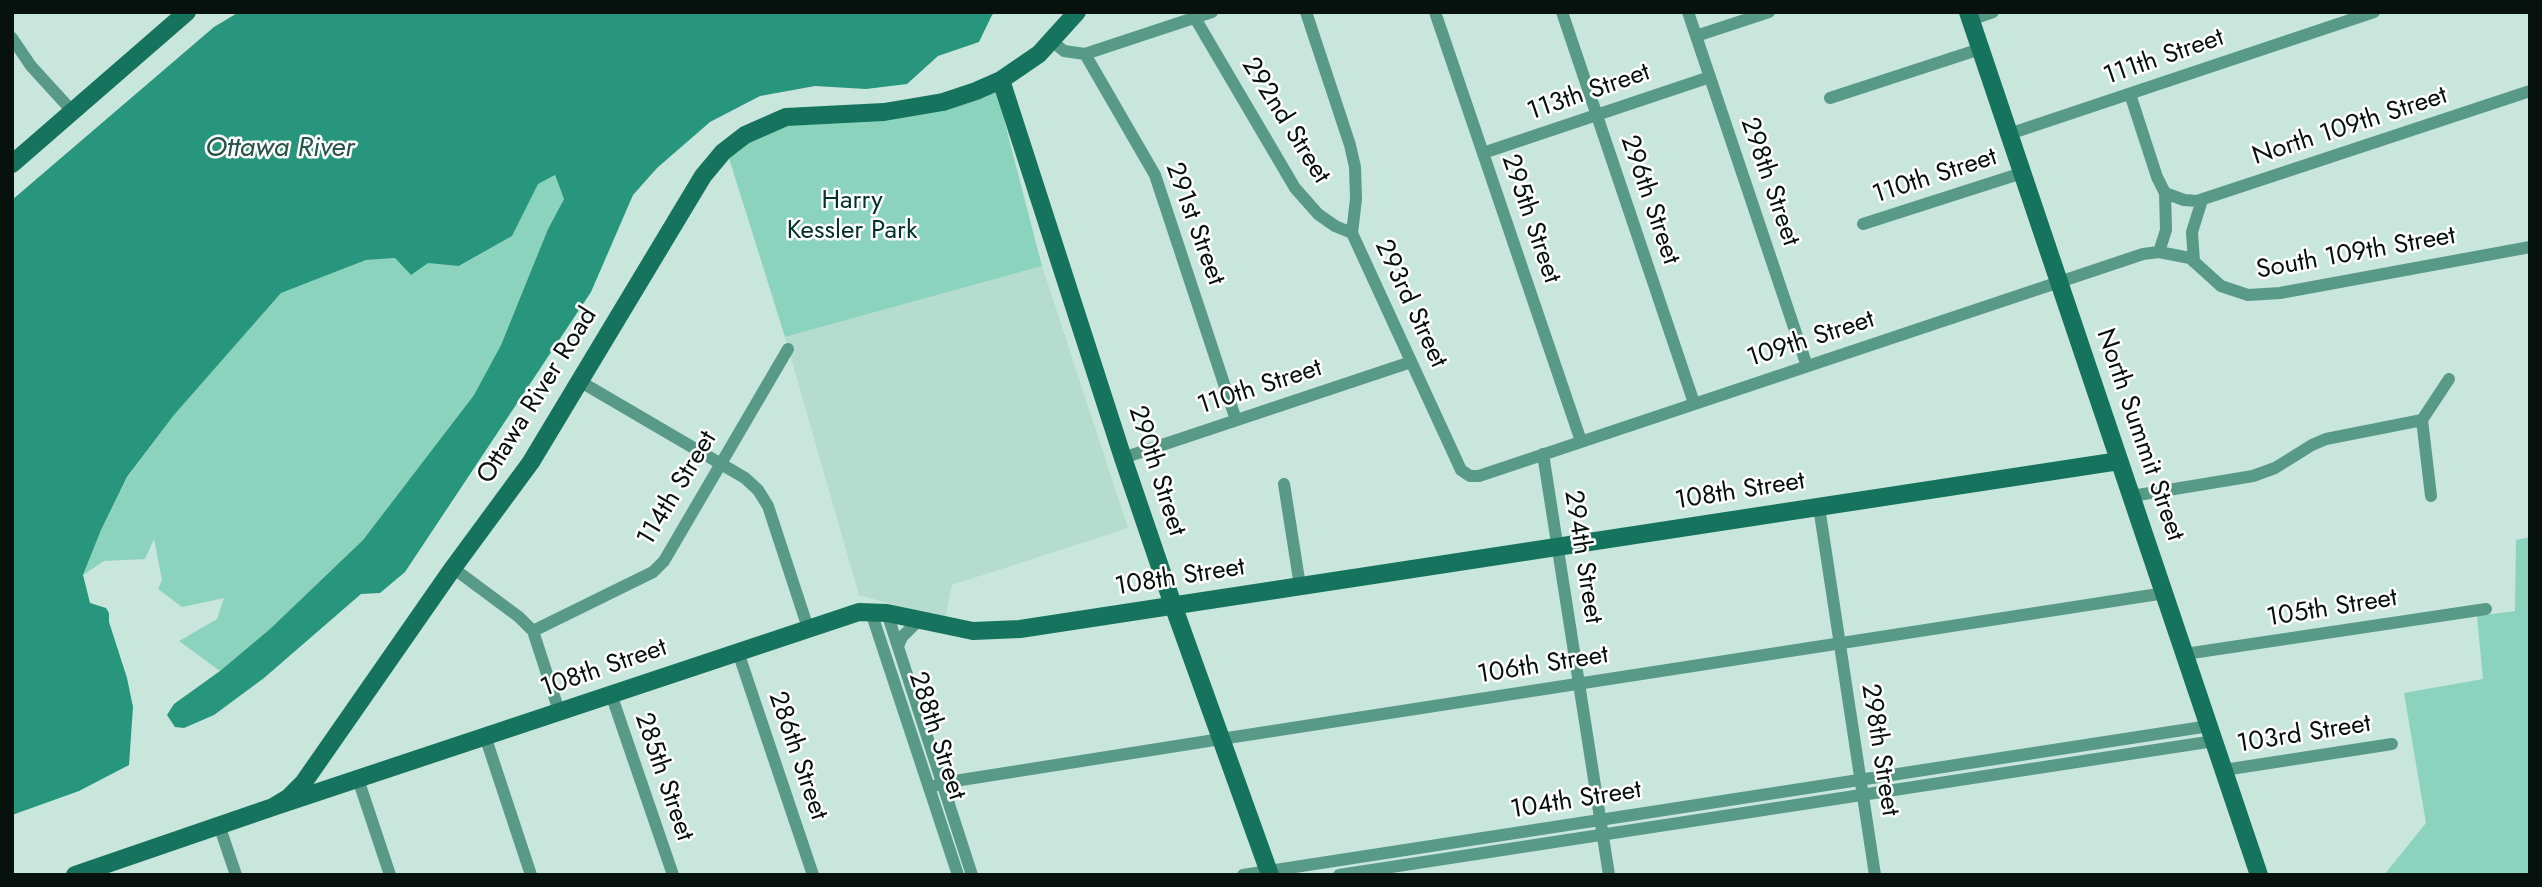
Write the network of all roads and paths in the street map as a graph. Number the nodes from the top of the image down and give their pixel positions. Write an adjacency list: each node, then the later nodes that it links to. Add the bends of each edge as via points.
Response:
1 (187, 12): 23 (street)
2 (1077, 12): 15 (street, Ottawa River Road)
3 (1212, 12): 12 (street)
4 (1306, 12): 32 (street, 293rd Street, via 1355,167)
5 (1435, 12): 26 (street, 295th Street)
6 (1562, 12): 24 (street, 296th Street)
7 (1688, 12): 13 (street, 298th Street)
8 (1769, 12): 13 (street)
9 (1993, 12): 11 (street)
10 (2374, 12): 21 (street, 111th Street)
11 (1969, 16): 16 (street, North Summit Street)
12 (1195, 18): 17 (street); 32 (street, 292nd Street, via 1295,188 1318,214)
13 (1696, 36): 18 (street, 298th Street)
14 (12, 38): 23 (street)
15 (1052, 41): 17 (street, via 1064,51); 19 (street, Ottawa River Road)
16 (1980, 49): 22 (street); 25 (street, North Summit Street)
17 (1085, 54): 43 (street, 291st Street, via 1161,188)
18 (1710, 77): 24 (street, 113th Street); 39 (street, 298th Street)
19 (1001, 80): 41 (street, Ottawa River Road, via 943,102 884,112 800,114 745,135 703,176); 47 (street, 290th Street)
20 (2530, 91): 30 (street, North 109th Street)
21 (2130, 94): 25 (street, 111th Street); 29 (street)
22 (1830, 98)
23 (73, 113): 27 (street)
24 (1597, 115): 26 (street, 113th Street); 42 (street, 296th Street)
25 (2009, 134): 28 (street, North Summit Street)
26 (1483, 153): 45 (street, 295th Street)
27 (12, 164)
28 (2022, 173): 31 (street, 110th Street); 36 (street, North Summit Street)
29 (2165, 193): 30 (street, North 109th Street); 34 (street, via 2166,230)
30 (2202, 200): 35 (street, via 2192,232)
31 (1863, 224)
32 (1352, 233): 38 (street, 293rd Street)
33 (2530, 247): 35 (street, South 109th Street, via 2248,295 2221,286)
34 (2159, 252): 35 (street, South 109th Street); 36 (street, 109th Street)
35 (2194, 262)
36 (2059, 282): 39 (street, 109th Street); 48 (street, North Summit Street)
37 (788, 349): 49 (street, 114th Street)
38 (1411, 362): 43 (street, 110th Street); 50 (street, 293rd Street, via 1461,470)
39 (1807, 366): 42 (street, 109th Street)
40 (2449, 379): 44 (street)
41 (581, 382): 49 (street); 56 (street, Ottawa River Road, via 531,462)
42 (1694, 403): 45 (street, 109th Street)
43 (1236, 420): 47 (street, 110th Street)
44 (2422, 420): 52 (street, via 2326,439 2253,477); 53 (street)
45 (1581, 441): 46 (street, 109th Street)
46 (1543, 454): 50 (street, 109th Street); 55 (street, 294th Street)
47 (1123, 458): 59 (street, 290th Street)
48 (2119, 461): 52 (street, North Summit Street); 54 (street, 108th Street)
49 (720, 464): 63 (street, via 758,490 768,506); 64 (street, 114th Street, via 664,561 653,572)
50 (1479, 476)
51 (1284, 484): 57 (street)
52 (2132, 495): 58 (street, North Summit Street)
53 (2431, 496)
54 (1819, 507): 55 (street, 108th Street); 65 (street, 298th Street)
55 (1558, 547): 57 (street, 108th Street); 69 (street, 294th Street)
56 (453, 568): 64 (street); 81 (street, Ottawa River Road)
57 (1300, 586): 59 (street, 108th Street)
58 (2165, 593): 65 (street, 106th Street); 68 (street, North Summit Street)
59 (1173, 606): 62 (street, 108th Street, via 990,632); 74 (street, 290th Street)
60 (2486, 608): 68 (street, 105th Street)
61 (879, 613): 62 (street, 108th Street); 63 (street, 108th Street, via 859,612); 66 (street, 288th Street); 83 (street, 288th Street)
62 (919, 620): 66 (street)
63 (808, 628): 67 (street, 108th Street)
64 (533, 631): 71 (street)
65 (1840, 644): 69 (street, 106th Street); 80 (street, 298th Street)
66 (898, 646): 82 (street, 288th Street)
67 (738, 652): 70 (street, 108th Street); 98 (street, 286th Street)
68 (2185, 654): 72 (street, North Summit Street)
69 (1579, 684): 74 (street, 106th Street); 87 (street, 294th Street)
70 (611, 694): 71 (street, 108th Street); 97 (street, 285th Street)
71 (559, 711): 73 (street, 108th Street)
72 (2211, 734): 76 (street, 104th Street); 77 (street, 104th Street); 78 (street, North Summit Street)
73 (485, 736): 79 (street, 108th Street); 96 (street)
74 (1221, 739): 82 (street, 106th Street); 92 (street, 290th Street)
75 (2392, 744): 78 (street, 103rd Street)
76 (2034, 753): 77 (street); 80 (street, 104th Street)
77 (2036, 768): 84 (street, 104th Street)
78 (2224, 770): 105 (street, North Summit Street)
79 (358, 779): 81 (street, 108th Street); 95 (street)
80 (1861, 780): 84 (street, 298th Street); 85 (street, 104th Street)
81 (313, 783): 88 (street, Ottawa River Road, via 273,807)
82 (942, 783): 83 (street, 106th Street); 100 (street, 288th Street)
83 (929, 788): 99 (street, 288th Street)
84 (1863, 794): 86 (street, 104th Street); 104 (street, 298th Street)
85 (1728, 800): 86 (street); 87 (street, 104th Street)
86 (1730, 815): 89 (street, 104th Street)
87 (1601, 820): 89 (street, 294th Street); 90 (street, 104th Street)
88 (219, 825): 93 (street, Ottawa River Road); 94 (street)
89 (1604, 834): 91 (street, 104th Street); 103 (street, 294th Street)
90 (1430, 846): 91 (street); 92 (street, 104th Street)
91 (1432, 860): 102 (street, 104th Street)
92 (1270, 873): 101 (street, 104th Street)
93 (79, 874)
94 (236, 875)
95 (390, 875)
96 (531, 875)
97 (673, 875)
98 (813, 875)
99 (958, 875)
100 (972, 875)
101 (1243, 875)
102 (1339, 875)
103 (1609, 875)
104 (1875, 875)
105 (2259, 875)

